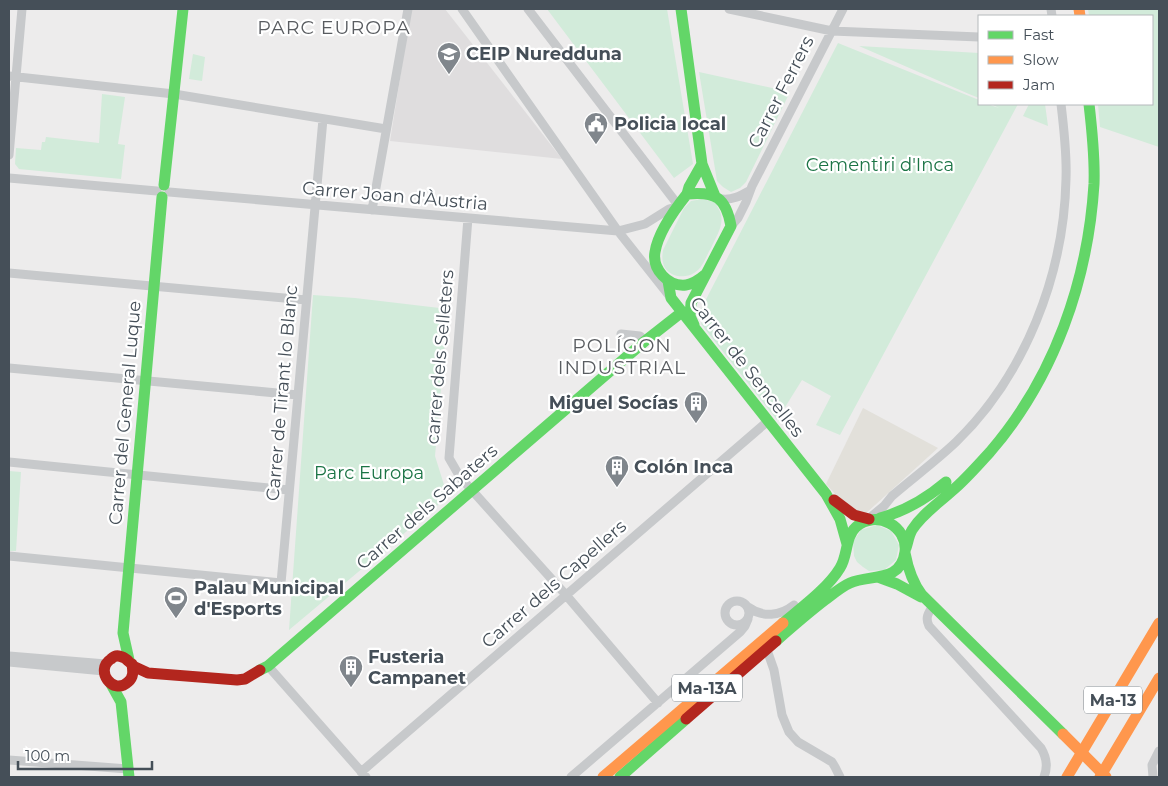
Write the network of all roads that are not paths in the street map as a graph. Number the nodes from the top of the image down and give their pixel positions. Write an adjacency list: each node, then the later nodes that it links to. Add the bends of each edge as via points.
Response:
1 (22, 9): 11 (street)
2 (183, 9): 12 (main road, Carrer del General Luque)
3 (408, 9): 17 (street)
4 (462, 9): 30 (street, Carrer de Sencelles)
5 (528, 9): 26 (street)
6 (680, 9): 19 (main road)
7 (729, 9): 9 (street)
8 (843, 9): 9 (street, Carrer Ferrers)
9 (832, 31): 10 (street); 22 (street, Carrer Ferrers)
10 (978, 38)
11 (12, 76): 12 (street); 18 (street)
12 (174, 94): 16 (street); 21 (main road, Carrer del General Luque)
13 (1061, 105): 52 (street, via 1066,151 1062,230 1050,283 1032,332 1014,366 974,422 956,442 892,496)
14 (1079, 105): 52 (main road, via 1084,152 1080,223 1058,314 1038,360 1000,423 953,476 915,505)
15 (1089, 105): 54 (main road, via 1094,168 1092,208 1079,282 1063,327 1043,373 1014,420 983,460 920,518)
16 (323, 119): 17 (street); 25 (street, Carrer de Tirant lo Blanc)
17 (386, 129): 27 (street)
18 (9, 155)
19 (702, 164): 23 (main road); 24 (main road)
20 (9, 178): 21 (street, Carrer Joan d'Àustria)
21 (163, 191): 25 (street, Carrer Joan d'Àustria); 36 (main road, Carrer del General Luque)
22 (749, 191): 24 (street, via 729,200); 29 (street, Carrer Ferrers, via 738,218)
23 (688, 194): 24 (main road, via 701,192); 26 (main road)
24 (718, 197): 29 (main road, via 726,206)
25 (315, 205): 27 (street, Carrer Joan d'Àustria); 38 (street, Carrer de Tirant lo Blanc)
26 (677, 206): 30 (street, Carrer Joan d'Àustria, via 645,224); 32 (main road, via 655,251 655,262)
27 (372, 210): 28 (street, Carrer Joan d'Àustria)
28 (468, 218): 30 (street, Carrer Joan d'Àustria); 50 (street, carrer dels Selleters, via 449,458)
29 (731, 226): 34 (main road)
30 (618, 231): 31 (street, Carrer de Sencelles)
31 (642, 261): 32 (street, Carrer de Sencelles); 37 (street, Carrer de Sencelles)
32 (660, 272): 35 (main road)
33 (9, 273): 36 (street)
34 (706, 274): 35 (main road, via 692,283); 40 (main road, via 691,303 690,316)
35 (668, 281): 37 (main road)
36 (154, 285): 38 (street); 44 (main road, Carrer del General Luque)
37 (671, 298): 39 (main road, Carrer de Sencelles)
38 (306, 300): 45 (street, Carrer de Tirant lo Blanc)
39 (682, 312): 40 (main road, Carrer de Sencelles); 42 (main road, Carrer dels Sabaters)
40 (696, 329): 46 (main road, Carrer de Sencelles)
41 (621, 334): 42 (street, via 640,336)
42 (645, 341): 50 (main road, Carrer dels Sabaters)
43 (9, 368): 44 (street)
44 (146, 381): 45 (street); 48 (main road, Carrer del General Luque)
45 (298, 394): 49 (street, Carrer de Tirant lo Blanc)
46 (768, 421): 51 (main road, Carrer de Sencelles); 59 (street, Carrer dels Capellers)
47 (9, 462): 48 (street)
48 (137, 475): 49 (street); 56 (main road, Carrer del General Luque)
49 (289, 490): 56 (street, Carrer de Tirant lo Blanc, via 281,583)
50 (473, 491): 59 (street, carrer dels Selleters); 72 (main road, Carrer dels Sabaters)
51 (826, 494): 52 (main road, Carrer de Sencelles, via 859,517); 53 (main road, Carrer de Sencelles, via 840,519)
52 (874, 518): 53 (main road, via 862,522 852,531); 54 (main road, via 888,521 900,530)
53 (847, 547): 57 (main road, via 848,557 856,569 866,576); 58 (main road, Ma-13A, via 839,571)
54 (906, 550): 57 (main road, via 895,571); 60 (main road, via 911,579)
55 (9, 556): 56 (street)
56 (129, 569): 65 (main road, Carrer del General Luque)
57 (875, 577): 60 (main road, via 897,584); 67 (main road, Ma-13A, via 843,587)
58 (828, 584): 61 (street, via 779,613 756,613); 84 (main road, Ma-13A)
59 (566, 595): 78 (street, carrer dels Selleters); 82 (street, Carrer dels Capellers)
60 (931, 603): 87 (street, via 927,616 929,626 1041,748 1046,760); 90 (main road, bridge)
61 (748, 607): 62 (street, via 736,601 728,604); 63 (street)
62 (723, 614): 63 (street, via 733,625 741,625); 66 (street, via 729,629)
63 (748, 619): 66 (street, via 745,626)
64 (1159, 623): 88 (main road, Ma-13)
65 (123, 632): 70 (main road, Carrer del General Luque); 71 (main road, Carrer del General Luque)
66 (725, 644): 78 (street)
67 (767, 650): 85 (main road, Ma-13A); 86 (street, via 788,732 798,742 832,762)
68 (9, 656): 71 (street)
69 (9, 662): 71 (street)
70 (130, 662): 71 (main road, via 118,656); 73 (main road, Carrer dels Sabaters); 75 (main road, via 134,671)
71 (107, 665): 76 (main road, via 106,678)
72 (268, 666): 73 (main road, Carrer dels Sabaters, via 237,680); 82 (street)
73 (146, 672): 75 (main road)
74 (1159, 678): 89 (main road, Ma-13)
75 (130, 680): 76 (main road, via 121,686); 77 (main road)
76 (111, 684): 77 (main road)
77 (121, 702): 81 (main road)
78 (658, 702): 83 (street)
79 (1159, 751): 91 (street, via 1152,765)
80 (9, 760): 81 (street)
81 (129, 773)
82 (363, 774)
83 (571, 777)
84 (603, 777)
85 (620, 777)
86 (840, 777)
87 (1044, 777)
88 (1067, 777)
89 (1100, 777)
90 (1106, 777)
91 (1153, 777)

